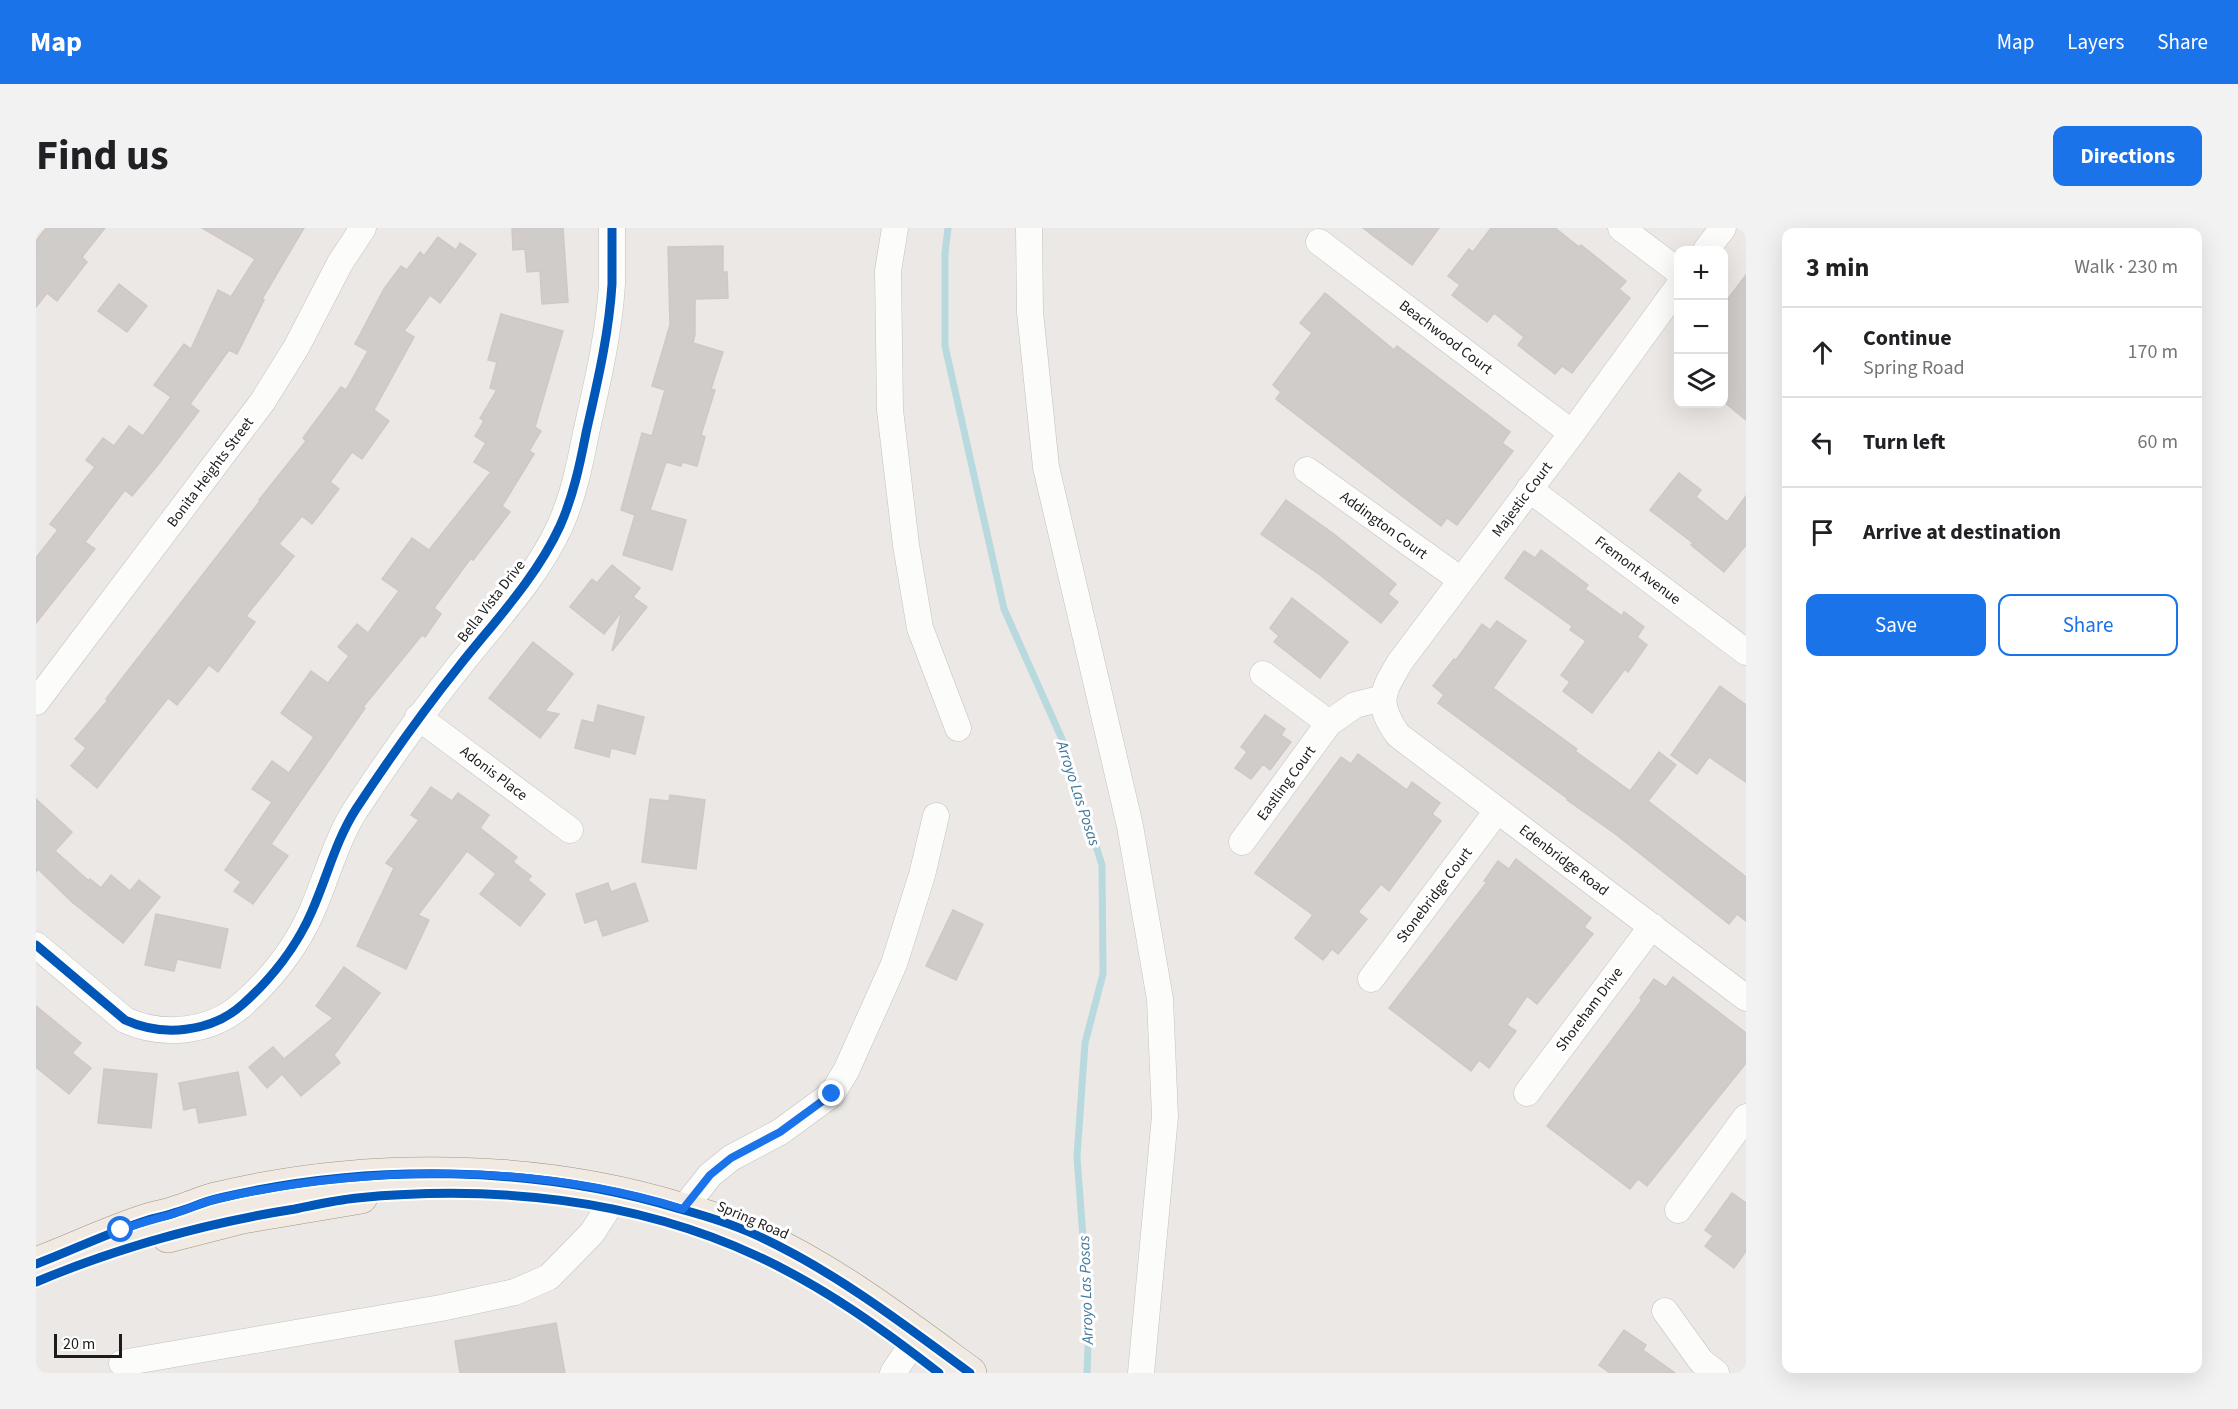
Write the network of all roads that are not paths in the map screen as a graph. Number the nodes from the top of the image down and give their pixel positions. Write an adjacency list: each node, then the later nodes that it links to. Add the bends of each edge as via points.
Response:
1 (363, 228): 17 (street, Bonita Heights Street, via 269,393)
2 (612, 228): 19 (street, Bella Vista Drive, via 612,285 602,360 580,463 560,525 535,570)
3 (895, 228): 21 (street, via 888,271 890,410 906,545 920,628)
4 (1029, 228): 42 (street, via 1030,312 1046,467 1130,826 1160,999 1165,1116)
5 (1622, 228): 9 (street)
6 (1723, 228): 8 (street)
7 (1319, 242): 11 (street, Beachwood Court)
8 (1709, 246)
9 (1674, 268)
10 (1674, 293): 11 (street, Majestic Court)
11 (1572, 433): 13 (street, Majestic Court)
12 (1307, 470): 14 (street, Addington Court)
13 (1530, 489): 14 (street, Majestic Court); 15 (street, Fremont Avenue)
14 (1461, 580): 18 (street, Majestic Court, via 1384,687)
15 (1746, 652)
16 (1263, 674): 20 (street)
17 (36, 702)
18 (1385, 708): 20 (street, Eastling Court, via 1355,705); 22 (street, Edenbridge Road, via 1398,735)
19 (418, 717): 24 (street, Adonis Place); 27 (street, Bella Vista Drive, via 354,812 311,913 288,952 263,984 230,1014 199,1027 162,1031 141,1027 125,1020)
20 (1329, 723): 25 (street, Eastling Court)
21 (958, 728)
22 (1497, 811): 26 (street, Edenbridge Road); 28 (street, Stonebridge Court)
23 (936, 816): 33 (street, via 894,964 832,1094 780,1132 731,1158 710,1175)
24 (570, 830)
25 (1242, 842)
26 (1652, 926): 29 (street, Edenbridge Road); 30 (street, Shoreham Drive)
27 (36, 945)
28 (1371, 979)
29 (1746, 998)
30 (1527, 1093)
31 (1746, 1117): 34 (street)
32 (608, 1208): 36 (main road, via 516,1194 354,1198 242,1217 155,1239); 38 (main road, via 668,1223 755,1255 829,1293); 39 (street, via 592,1233 549,1277 514,1292)
33 (683, 1209): 35 (main road, Spring Road, via 630,1194 522,1177 448,1174 342,1179 218,1198 139,1223); 41 (main road, Spring Road, via 754,1234 832,1275)
34 (1678, 1210)
35 (36, 1264)
36 (36, 1282)
37 (1665, 1311): 43 (street, via 1701,1361)
38 (901, 1361): 40 (main road)
39 (122, 1363)
40 (939, 1373)
41 (970, 1373)
42 (1141, 1373)
43 (1716, 1373)

